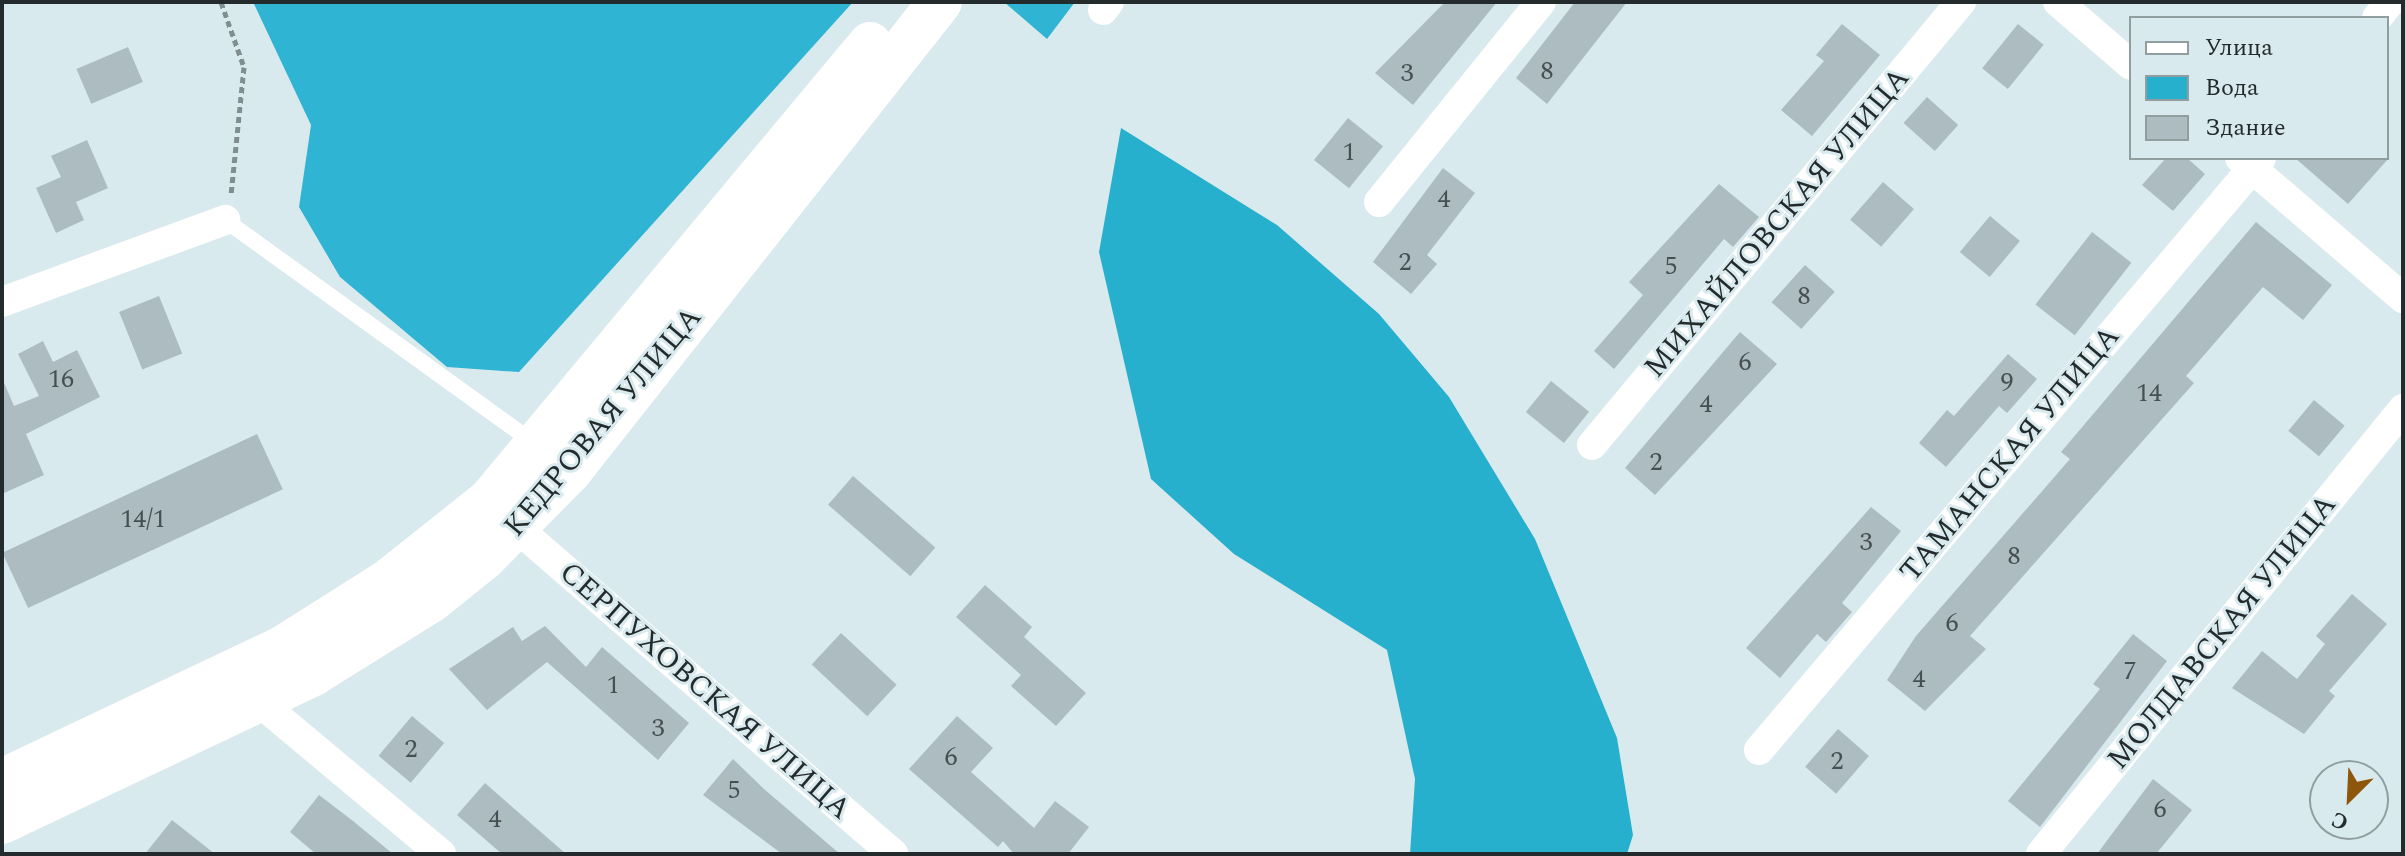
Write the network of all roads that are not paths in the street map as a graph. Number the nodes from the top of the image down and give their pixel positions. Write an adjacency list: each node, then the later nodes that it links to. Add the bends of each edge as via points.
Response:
1 (904, 2): 14 (main road, КЕДРОВАЯ УЛИЦА)
2 (940, 2): 14 (main road, КЕДРОВАЯ УЛИЦА)
3 (1541, 2): 8 (street)
4 (1961, 2): 13 (street, МИХАЙЛОВСКАЯ УЛИЦА)
5 (2058, 2): 6 (street)
6 (2129, 63)
7 (2251, 162): 10 (street); 17 (street, ТАМАНСКАЯ УЛИЦА)
8 (1379, 202)
9 (225, 220): 11 (street); 14 (lane)
10 (2403, 298)
11 (2, 302)
12 (2403, 409): 22 (street, МОЛДАВСКАЯ УЛИЦА)
13 (1592, 445)
14 (555, 460): 15 (main road, КЕДРОВАЯ УЛИЦА); 18 (main road, КЕДРОВАЯ УЛИЦА, via 489,501 387,582 282,648)
15 (517, 528): 16 (main road, КЕДРОВАЯ УЛИЦА, via 432,600); 20 (street, СЕРПУХОВСКАЯ УЛИЦА)
16 (257, 700): 19 (main road, КЕДРОВАЯ УЛИЦА); 21 (street)
17 (1759, 750)
18 (2, 781)
19 (2, 822)
20 (882, 850)
21 (441, 854)
22 (2041, 854)

